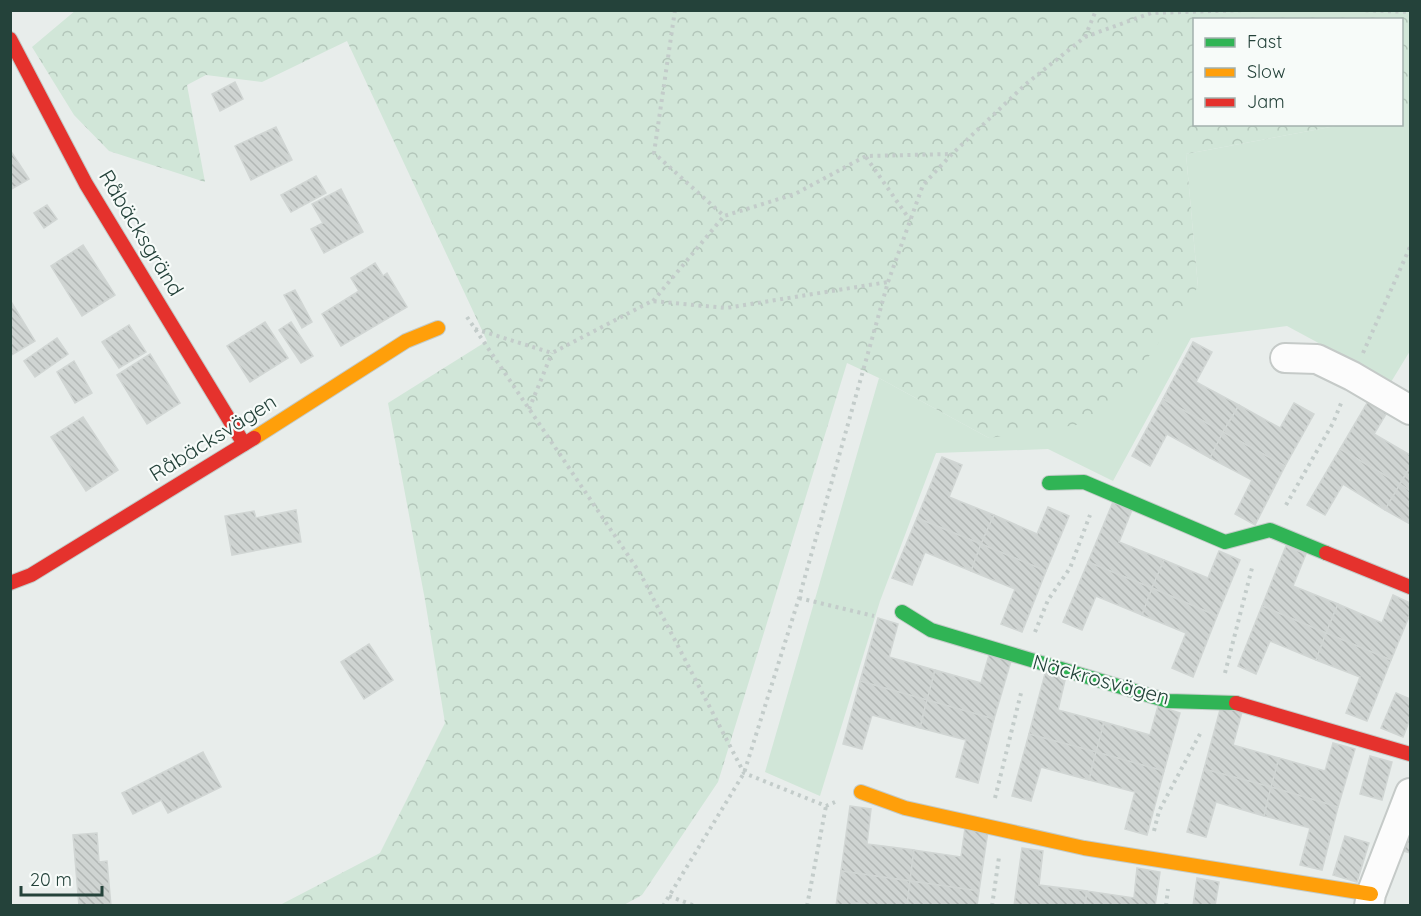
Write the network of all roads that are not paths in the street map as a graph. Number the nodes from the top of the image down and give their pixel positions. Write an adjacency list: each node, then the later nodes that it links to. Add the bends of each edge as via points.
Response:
1 (10, 39): 5 (street, Råbäcksgränd, via 86,184)
2 (438, 328): 5 (street, Råbäcksvägen, via 406,341)
3 (1285, 358): 4 (street, via 1317,359)
4 (1410, 410)
5 (244, 444): 7 (street, Råbäcksvägen, via 31,575)
6 (1049, 483): 8 (street, via 1084,482 1225,542 1270,530)
7 (10, 583)
8 (1410, 587)
9 (902, 612): 10 (street, Näckrosvägen, via 931,630 1157,698 1241,703)
10 (1410, 754)
11 (861, 792): 13 (street, via 904,808 1084,848)
12 (1410, 793): 13 (street)
13 (1370, 900)

